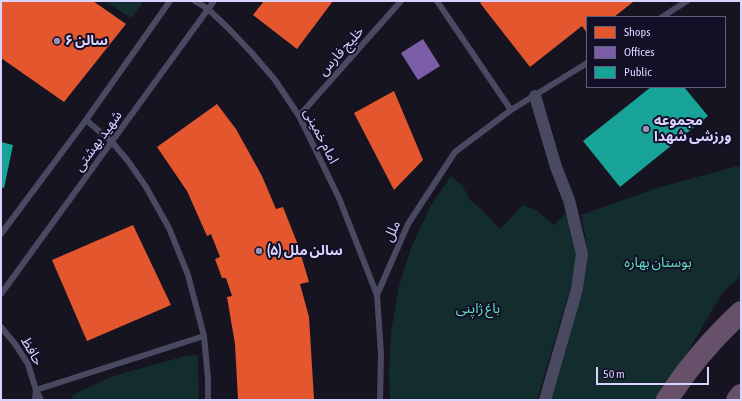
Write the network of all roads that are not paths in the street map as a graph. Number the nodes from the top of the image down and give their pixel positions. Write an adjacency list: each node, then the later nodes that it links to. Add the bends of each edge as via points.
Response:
1 (170, 1): 14 (lane, شهید بهشتی)
2 (195, 1): 8 (lane, امام خمینی)
3 (202, 1): 8 (lane, امام خمینی)
4 (214, 1): 8 (lane, شهید بهشتی)
5 (401, 1): 13 (lane, خلیج فارس)
6 (437, 1): 12 (lane)
7 (688, 1): 9 (lane)
8 (208, 9): 13 (lane, امام خمینی, via 275,80); 15 (lane, شهید بهشتی)
9 (664, 16)
10 (586, 64): 11 (lane, ملل)
11 (535, 96): 12 (lane, ملل); 28 (street, via 556,167 569,200 582,254 577,289)
12 (511, 110): 18 (lane, ملل, via 455,152 408,224)
13 (299, 116): 18 (lane, امام خمینی, via 339,198)
14 (86, 120): 15 (lane); 16 (lane, شهید بهشتی)
15 (112, 142): 17 (lane, شهید بهشتی); 21 (lane, via 128,161 170,228 188,275)
16 (1, 234)
17 (1, 294)
18 (377, 295): 27 (lane, ملل)
19 (741, 312): 29 (highway, via 698,356)
20 (1, 327): 22 (lane, حافظ, via 28,364)
21 (204, 336): 22 (lane); 26 (lane)
22 (36, 390): 24 (lane, حافظ); 25 (lane, حافظ)
23 (741, 395): 30 (highway)
24 (35, 400)
25 (41, 400)
26 (208, 400)
27 (380, 400)
28 (545, 400)
29 (667, 400)
30 (737, 400)

